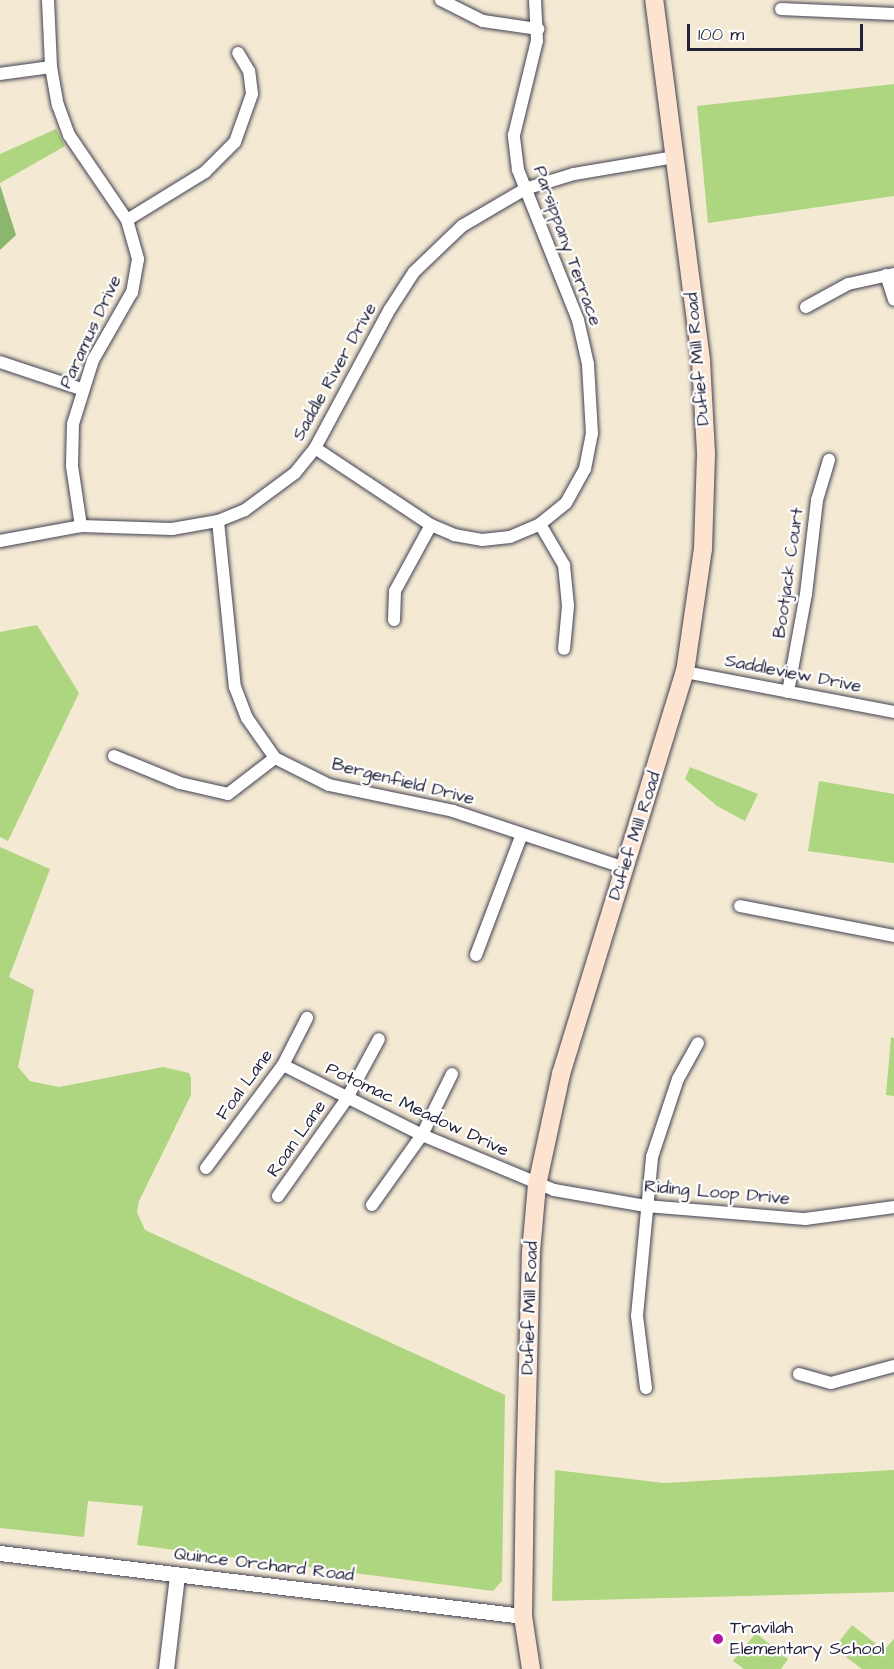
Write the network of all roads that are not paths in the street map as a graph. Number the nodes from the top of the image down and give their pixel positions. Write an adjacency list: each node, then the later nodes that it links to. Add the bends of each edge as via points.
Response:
1 (48, 0): 9 (street, Paramus Drive)
2 (441, 0): 7 (street, via 483,21)
3 (535, 0): 7 (street, Parsippany Terrace)
4 (654, 0): 11 (main road, Dufief Mill Road)
5 (781, 9): 6 (street)
6 (894, 14)
7 (537, 29): 12 (street, Parsippany Terrace, via 514,135)
8 (238, 54): 13 (street, via 249,71 252,94 235,142 205,172)
9 (51, 66): 10 (street); 13 (street, Paramus Drive, via 69,135)
10 (0, 74)
11 (675, 157): 12 (street, Saddle River Drive, via 573,174); 28 (main road, Dufief Mill Road, via 701,360 706,453 703,549)
12 (525, 189): 19 (street, Saddle River Drive, via 462,226 414,272); 22 (street, Parsippany Terrace, via 578,321 591,393 592,434 585,469 566,503)
13 (127, 220): 18 (street, Paramus Drive, via 138,259 134,284)
14 (890, 274): 15 (street); 16 (street, via 848,284)
15 (894, 300)
16 (806, 307)
17 (0, 362): 18 (street)
18 (81, 389): 24 (street, Paramus Drive, via 73,424 72,466)
19 (315, 448): 21 (street, Saddle River Drive, via 275,490 245,510); 23 (street, Parsippany Terrace)
20 (829, 460): 29 (street, Bootjack Court, via 818,500)
21 (218, 521): 24 (street, Saddle River Drive, via 172,529); 32 (street, Bergenfield Drive, via 235,687 247,718)
22 (540, 524): 23 (street, Parsippany Terrace, via 510,537 482,540 453,535); 27 (street, via 564,565 568,606)
23 (431, 525): 26 (street, via 395,591)
24 (81, 526): 25 (street, Saddle River Drive)
25 (0, 542)
26 (394, 620)
27 (564, 649)
28 (685, 672): 29 (street, Saddleview Drive); 34 (main road, Dufief Mill Road)
29 (788, 692): 30 (street, Saddleview Drive)
30 (894, 712)
31 (114, 756): 32 (street, via 180,783 228,794)
32 (275, 758): 33 (street, Bergenfield Drive, via 328,784 453,811)
33 (522, 834): 34 (street, Bergenfield Drive); 37 (street)
34 (624, 868): 46 (main road, Dufief Mill Road, via 561,1074)
35 (740, 906): 36 (street)
36 (894, 936)
37 (476, 956)
38 (307, 1018): 41 (street, Foal Lane)
39 (379, 1039): 43 (street, Roan Lane)
40 (698, 1043): 49 (street, via 678,1079 658,1130)
41 (283, 1065): 43 (street, Potomac Meadow Drive); 45 (street, Foal Lane)
42 (452, 1074): 44 (street)
43 (346, 1100): 44 (street, Potomac Meadow Drive); 47 (street, Roan Lane)
44 (422, 1135): 46 (street, Potomac Meadow Drive); 48 (street)
45 (206, 1168)
46 (537, 1185): 49 (street, Riding Loop Drive); 56 (main road, Dufief Mill Road, via 527,1353)
47 (278, 1196)
48 (372, 1205)
49 (646, 1206): 50 (street, Riding Loop Drive, via 805,1219); 53 (street, via 637,1316)
50 (894, 1207)
51 (894, 1366): 52 (street, via 831,1383)
52 (799, 1374)
53 (646, 1388)
54 (0, 1553): 55 (street, Quince Orchard Road)
55 (177, 1575): 56 (street, Quince Orchard Road); 57 (street)
56 (523, 1616): 58 (main road, Dufief Mill Road)
57 (166, 1669)
58 (531, 1669)

